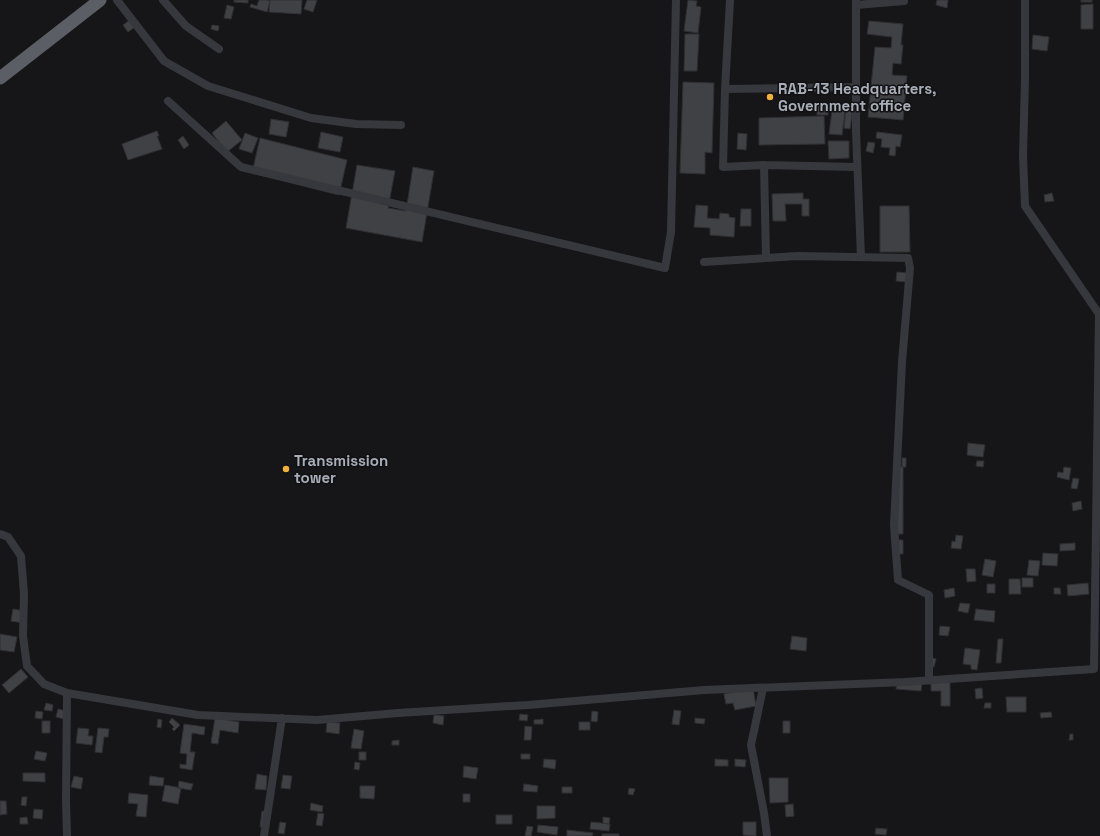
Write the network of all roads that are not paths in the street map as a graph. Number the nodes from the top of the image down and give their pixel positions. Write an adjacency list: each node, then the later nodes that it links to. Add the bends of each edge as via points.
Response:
1 (100, 0): 10 (highway)
2 (117, 0): 14 (street, via 164,61 208,86 311,118 356,124)
3 (163, 0): 9 (street, via 186,26)
4 (676, 0): 13 (street, via 671,232 665,268 241,167)
5 (730, 0): 12 (street)
6 (1025, 0): 21 (street, via 1022,156 1026,206 1099,314)
7 (904, 1): 8 (street)
8 (856, 2): 11 (street)
9 (219, 49)
10 (0, 78)
11 (856, 87): 12 (street); 16 (street)
12 (725, 89): 15 (street, via 723,167)
13 (168, 101)
14 (401, 125)
15 (764, 165): 16 (street); 18 (street)
16 (857, 168): 17 (street)
17 (861, 257): 18 (street); 22 (street, via 908,258 910,268 902,362 894,525 898,580 929,595)
18 (766, 258): 19 (street)
19 (704, 262)
20 (0, 534): 24 (street, via 8,537 21,556 24,594 23,636 27,666 44,684)
21 (1097, 669): 22 (street)
22 (929, 680): 23 (street)
23 (763, 688): 25 (street, via 704,690 317,720); 28 (street, via 751,745)
24 (67, 693): 25 (street, via 198,715); 26 (street)
25 (282, 718): 27 (street)
26 (67, 836)
27 (264, 836)
28 (767, 836)

